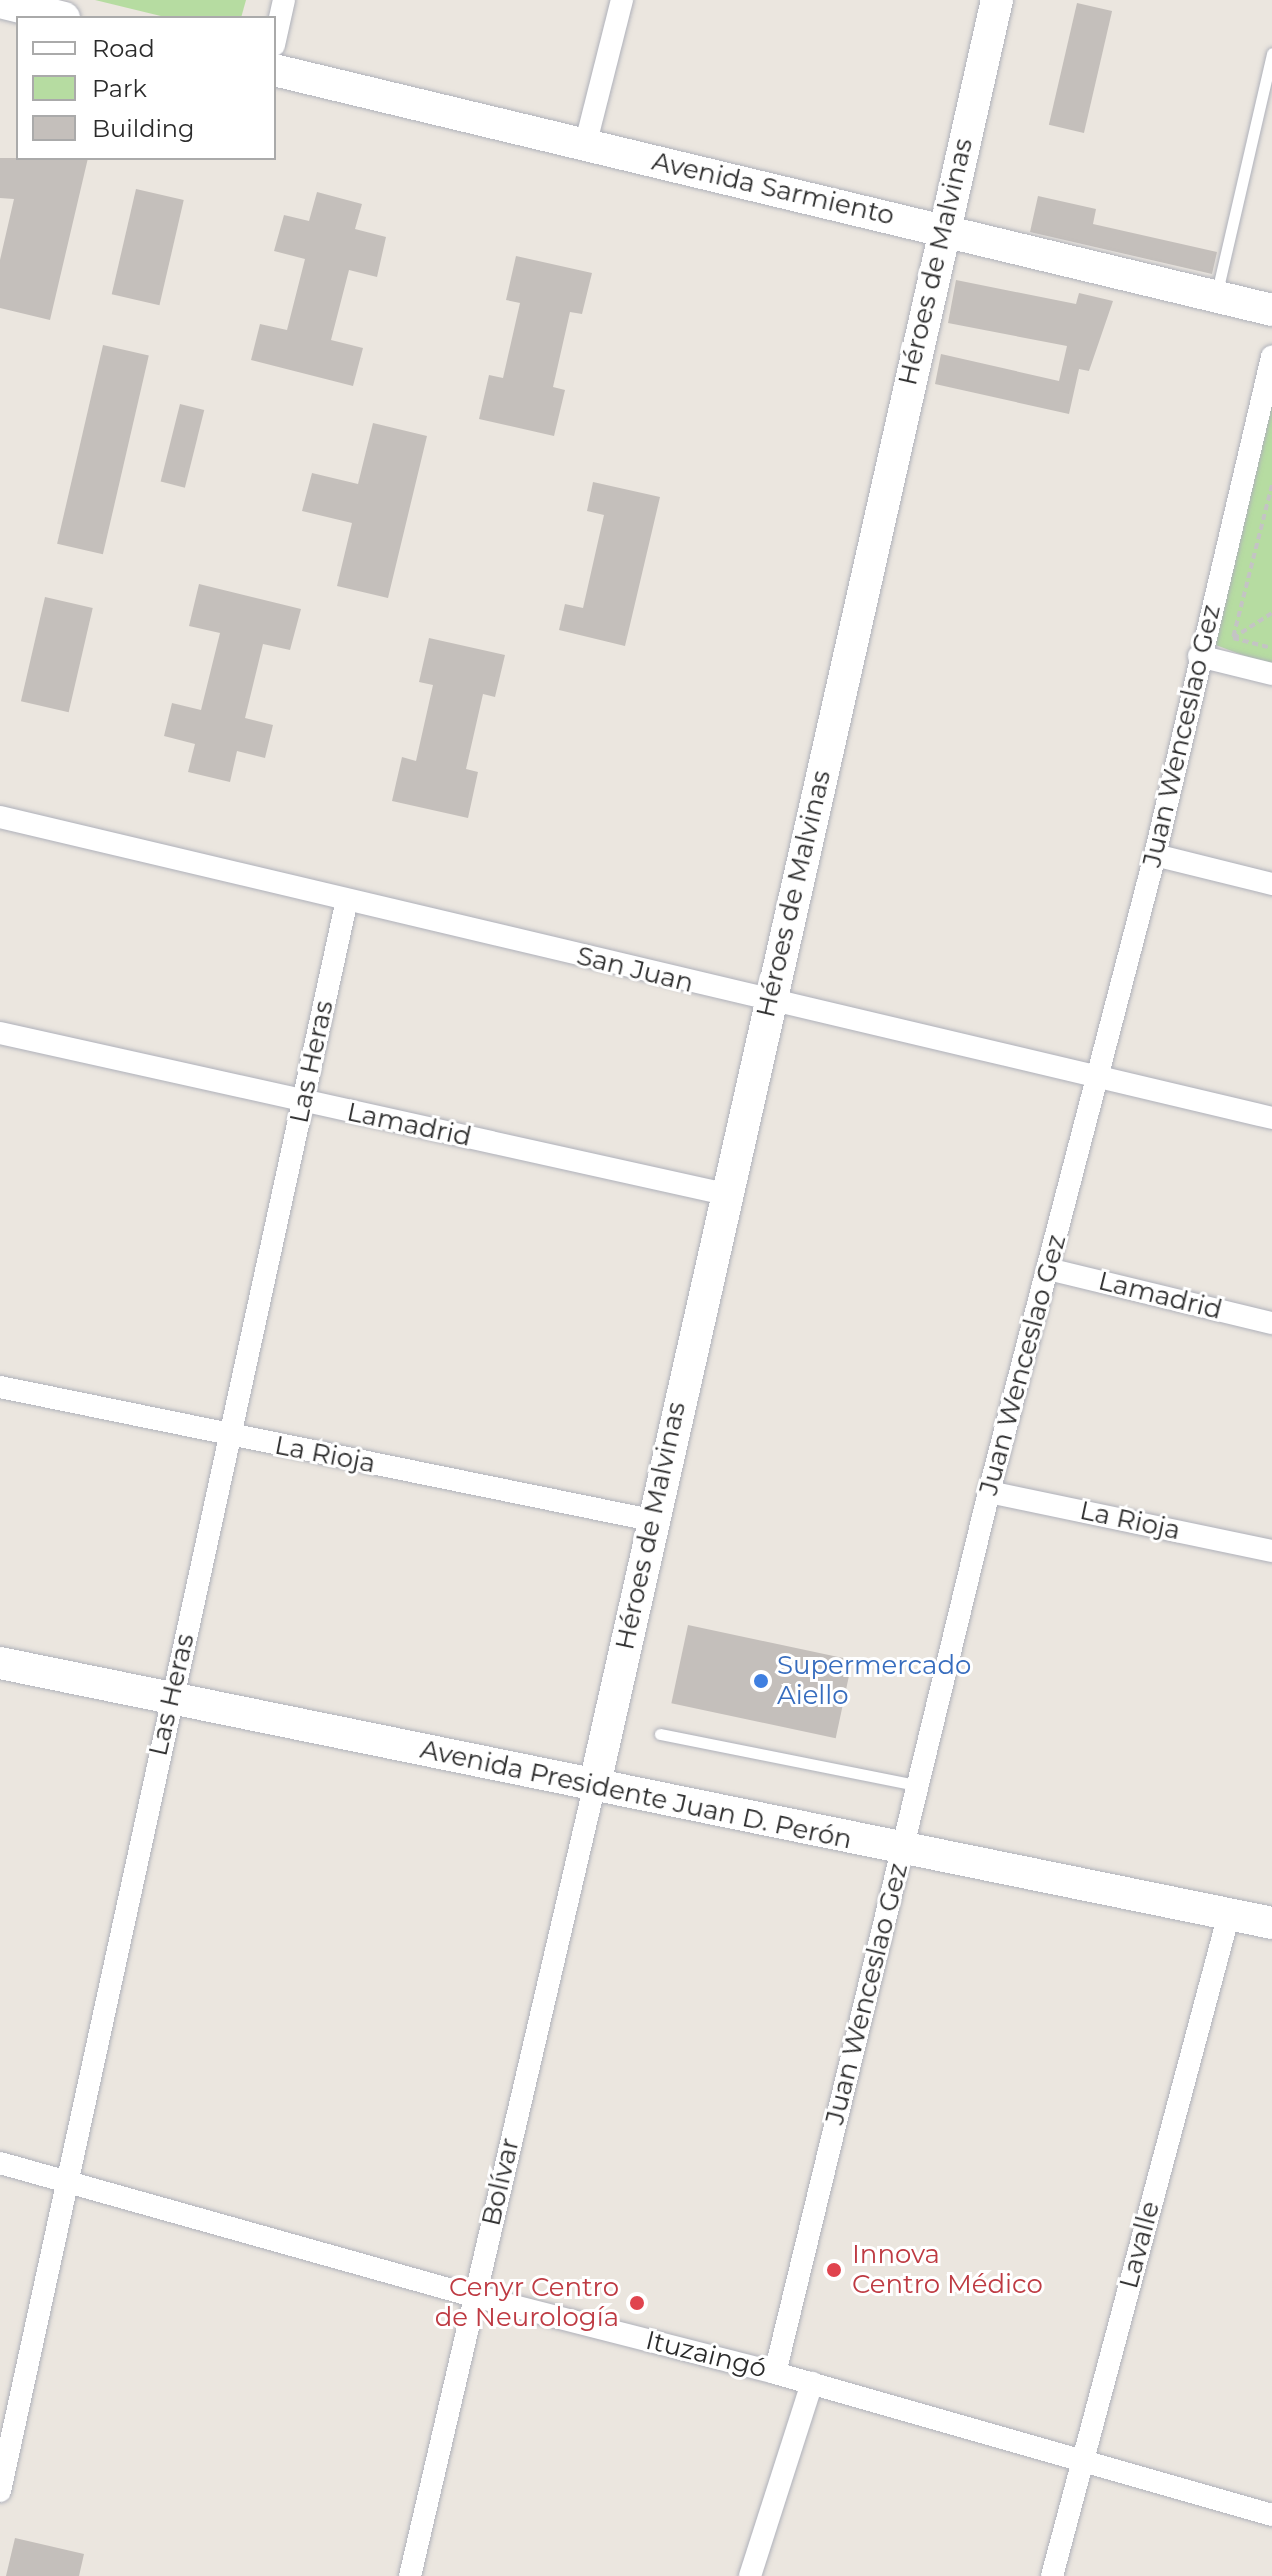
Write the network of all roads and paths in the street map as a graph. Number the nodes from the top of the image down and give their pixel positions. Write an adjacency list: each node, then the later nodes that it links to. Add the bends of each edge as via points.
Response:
1 (284, 0): 6 (street)
2 (622, 0): 9 (street)
3 (997, 0): 10 (main road, Héroes de Malvinas)
4 (0, 2): 5 (main road)
5 (44, 10)
6 (276, 36)
7 (1272, 53): 11 (lane)
8 (276, 70): 9 (main road, Avenida Sarmiento)
9 (585, 146): 10 (main road, Avenida Sarmiento)
10 (942, 229): 11 (main road, Avenida Sarmiento); 25 (main road, Héroes de Malvinas)
11 (1216, 297): 12 (main road, Avenida Sarmiento)
12 (1272, 310)
13 (1272, 357): 19 (street, Juan Wenceslao Gez)
14 (1272, 485): 15 (path)
15 (1270, 503): 17 (path)
16 (1272, 613): 17 (path)
17 (1233, 638): 18 (path); 19 (path)
18 (1272, 648)
19 (1199, 656): 20 (street); 22 (street, Juan Wenceslao Gez)
20 (1272, 674)
21 (0, 817): 24 (street, San Juan)
22 (1155, 855): 23 (street); 27 (street, Juan Wenceslao Gez)
23 (1272, 884)
24 (347, 900): 25 (street, San Juan); 28 (street, Las Heras)
25 (770, 1002): 27 (street, San Juan); 30 (main road, Héroes de Malvinas)
26 (0, 1033): 28 (street, Lamadrid)
27 (1097, 1077): 29 (street, San Juan); 31 (street, Juan Wenceslao Gez)
28 (303, 1102): 30 (street, Lamadrid); 34 (street, Las Heras)
29 (1272, 1118)
30 (725, 1194): 36 (main road, Héroes de Malvinas)
31 (1048, 1269): 32 (street, Lamadrid); 35 (street, Juan Wenceslao Gez)
32 (1272, 1323)
33 (0, 1387): 34 (street, La Rioja)
34 (230, 1436): 36 (street, La Rioja); 39 (street, Las Heras)
35 (989, 1492): 37 (street, La Rioja); 41 (street, Juan Wenceslao Gez)
36 (651, 1520): 42 (main road, Héroes de Malvinas)
37 (1272, 1551)
38 (0, 1663): 39 (main road, Avenida Presidente Juan D. Perón)
39 (173, 1695): 42 (main road, Avenida Presidente Juan D. Perón); 47 (street, Las Heras)
40 (660, 1734): 41 (lane)
41 (916, 1785): 43 (street, Juan Wenceslao Gez)
42 (594, 1788): 43 (main road, Avenida Presidente Juan D. Perón); 48 (street, Bolívar)
43 (901, 1850): 44 (main road, Avenida Presidente Juan D. Perón); 49 (street, Juan Wenceslao Gez)
44 (1229, 1914): 45 (main road, Avenida Presidente Juan D. Perón); 51 (street, Lavalle)
45 (1272, 1923)
46 (0, 2163): 47 (street, Ituzaingó)
47 (64, 2180): 48 (street, Ituzaingó); 52 (street, Las Heras)
48 (474, 2296): 49 (street, Ituzaingó); 54 (street, Bolívar)
49 (775, 2373): 50 (street, Ituzaingó)
50 (812, 2383): 51 (street, Ituzaingó); 55 (street)
51 (1082, 2459): 53 (street, Ituzaingó); 56 (street, Lavalle)
52 (0, 2491)
53 (1272, 2515)
54 (410, 2576)
55 (750, 2576)
56 (1052, 2576)

